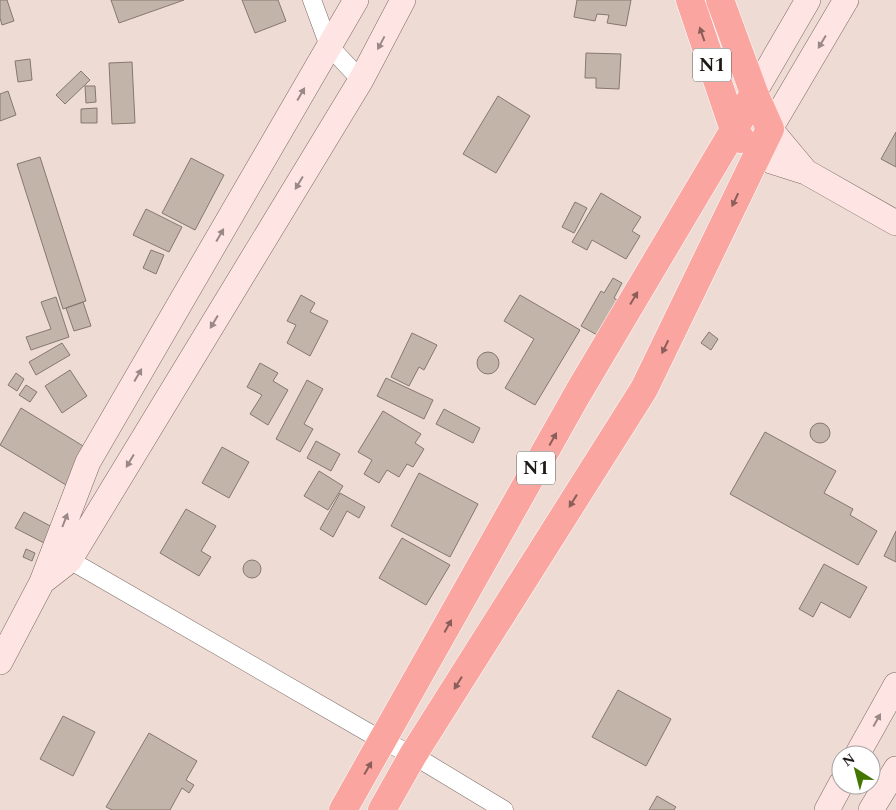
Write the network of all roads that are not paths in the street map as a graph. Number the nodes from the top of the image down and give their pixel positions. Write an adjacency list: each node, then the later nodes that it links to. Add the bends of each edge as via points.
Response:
1 (312, 0): 8 (street)
2 (356, 0): 8 (street)
3 (403, 0): 9 (street, one-way to 9)
4 (690, 0): 12 (highway, N1, one-way to 4)
5 (720, 0): 10 (highway, N1)
6 (808, 0): 10 (street)
7 (846, 0): 11 (street, one-way to 11)
8 (329, 46): 9 (street); 16 (street, one-way to 8, via 88,462)
9 (361, 80): 16 (street, one-way to 16)
10 (754, 93): 11 (highway, N1); 12 (highway, N1)
11 (770, 129): 13 (highway, N1); 14 (street)
12 (734, 130): 13 (highway, N1); 19 (highway, N1, one-way to 12, via 578,392)
13 (756, 156): 14 (street); 21 (highway, N1, one-way to 21, via 644,389)
14 (806, 172): 15 (street)
15 (896, 224)
16 (61, 556): 17 (street, via 42,582); 19 (street)
17 (0, 662)
18 (896, 685): 20 (street, one-way to 18)
19 (383, 741): 21 (street); 24 (highway, N1, one-way to 19)
20 (863, 745)
21 (412, 755): 25 (highway, N1); 26 (street)
22 (896, 769): 28 (street)
23 (835, 795): 27 (street)
24 (344, 810)
25 (382, 810)
26 (504, 810)
27 (826, 810)
28 (871, 810)

